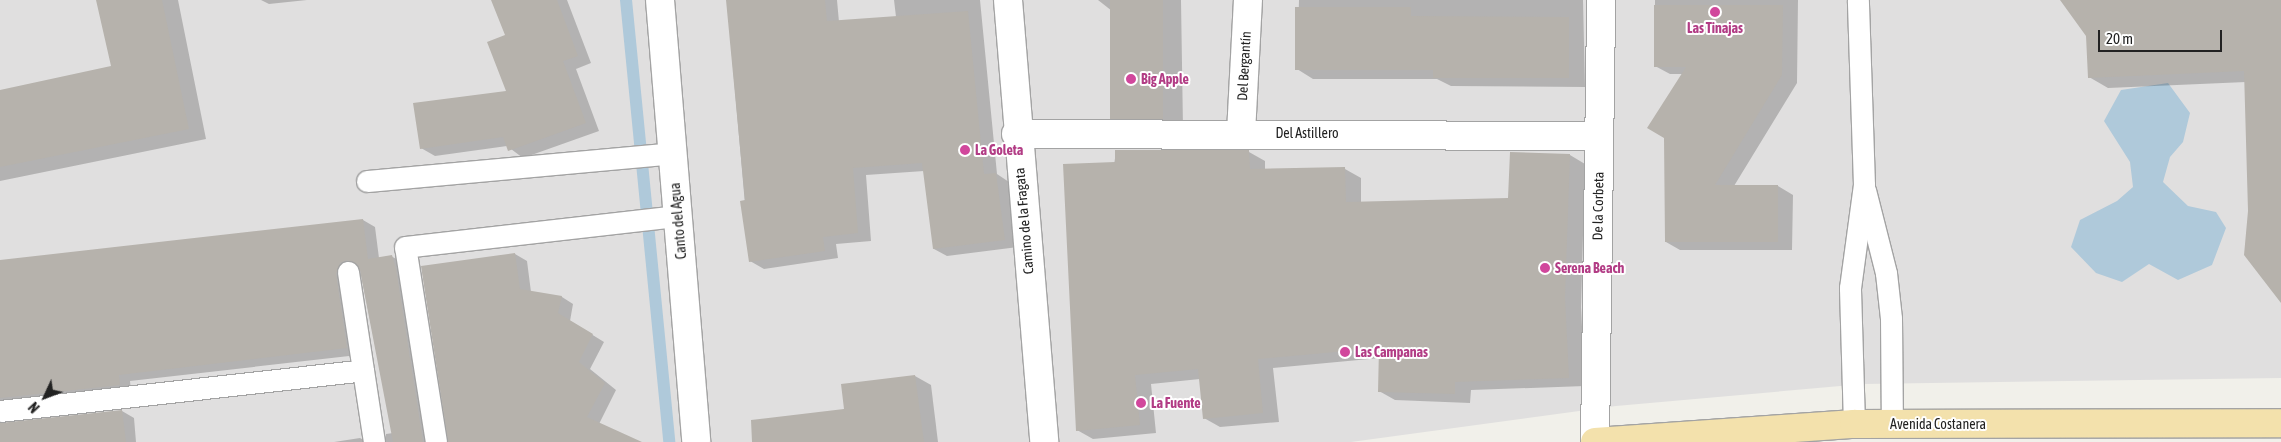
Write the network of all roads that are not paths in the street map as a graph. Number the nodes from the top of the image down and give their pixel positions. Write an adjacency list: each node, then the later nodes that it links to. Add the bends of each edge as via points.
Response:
1 (660, 0): 9 (street, Canto del Agua)
2 (1008, 0): 7 (street, Camino de la Fragata)
3 (1248, 0): 6 (street, Del Bergantín)
4 (1601, 0): 8 (street, De la Corbeta)
5 (1858, 0): 11 (lane)
6 (1241, 133): 7 (street, Del Astillero); 8 (street, Del Astillero)
7 (1016, 134): 22 (street, Camino de la Fragata)
8 (1598, 136): 23 (street, De la Corbeta)
9 (666, 153): 10 (lane); 12 (street, Canto del Agua)
10 (367, 180)
11 (1864, 185): 17 (lane, via 1850,288); 18 (lane, via 1886,273 1891,318)
12 (671, 217): 20 (lane, via 405,247); 21 (street, Canto del Agua)
13 (348, 272): 14 (lane)
14 (363, 370): 15 (lane); 19 (lane)
15 (0, 411)
16 (2281, 423): 18 (main road, Avenida Costanera)
17 (1854, 424): 18 (main road, Avenida Costanera); 23 (main road, Avenida Costanera)
18 (1892, 424)
19 (374, 442)
20 (436, 442)
21 (696, 442)
22 (1044, 442)
23 (1595, 442)

